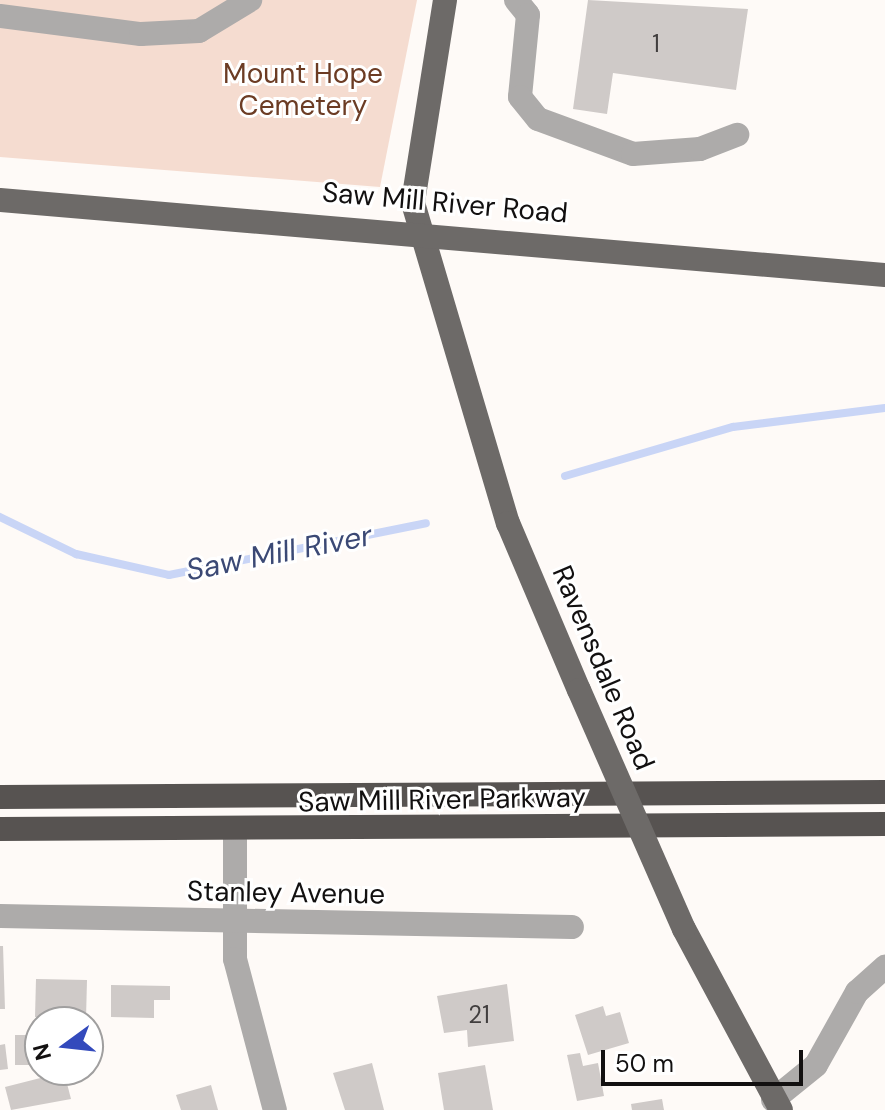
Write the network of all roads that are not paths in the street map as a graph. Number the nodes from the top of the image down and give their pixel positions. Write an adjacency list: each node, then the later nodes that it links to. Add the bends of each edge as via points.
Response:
1 (250, 0): 4 (street, via 199,31 141,34)
2 (445, 0): 7 (main road, Ravensdale Road, via 413,203)
3 (516, 0): 5 (street, via 528,15 520,97 538,119 633,154 700,149)
4 (0, 16)
5 (737, 135)
6 (0, 200): 7 (main road, Saw Mill River Road)
7 (420, 230): 8 (main road, Saw Mill River Road); 18 (main road, Ravensdale Road, bridge, via 508,523 684,929)
8 (885, 275)
9 (885, 792): 10 (highway, Saw Mill River Parkway)
10 (0, 797)
11 (885, 824): 13 (highway, Saw Mill River Parkway)
12 (0, 829): 13 (highway, Saw Mill River Parkway)
13 (235, 832): 15 (street)
14 (0, 916): 15 (street, Stanley Avenue)
15 (233, 924): 16 (street, Stanley Avenue); 19 (street)
16 (572, 927)
17 (885, 967): 18 (street, via 857,992 816,1065)
18 (777, 1105)
19 (275, 1110)

